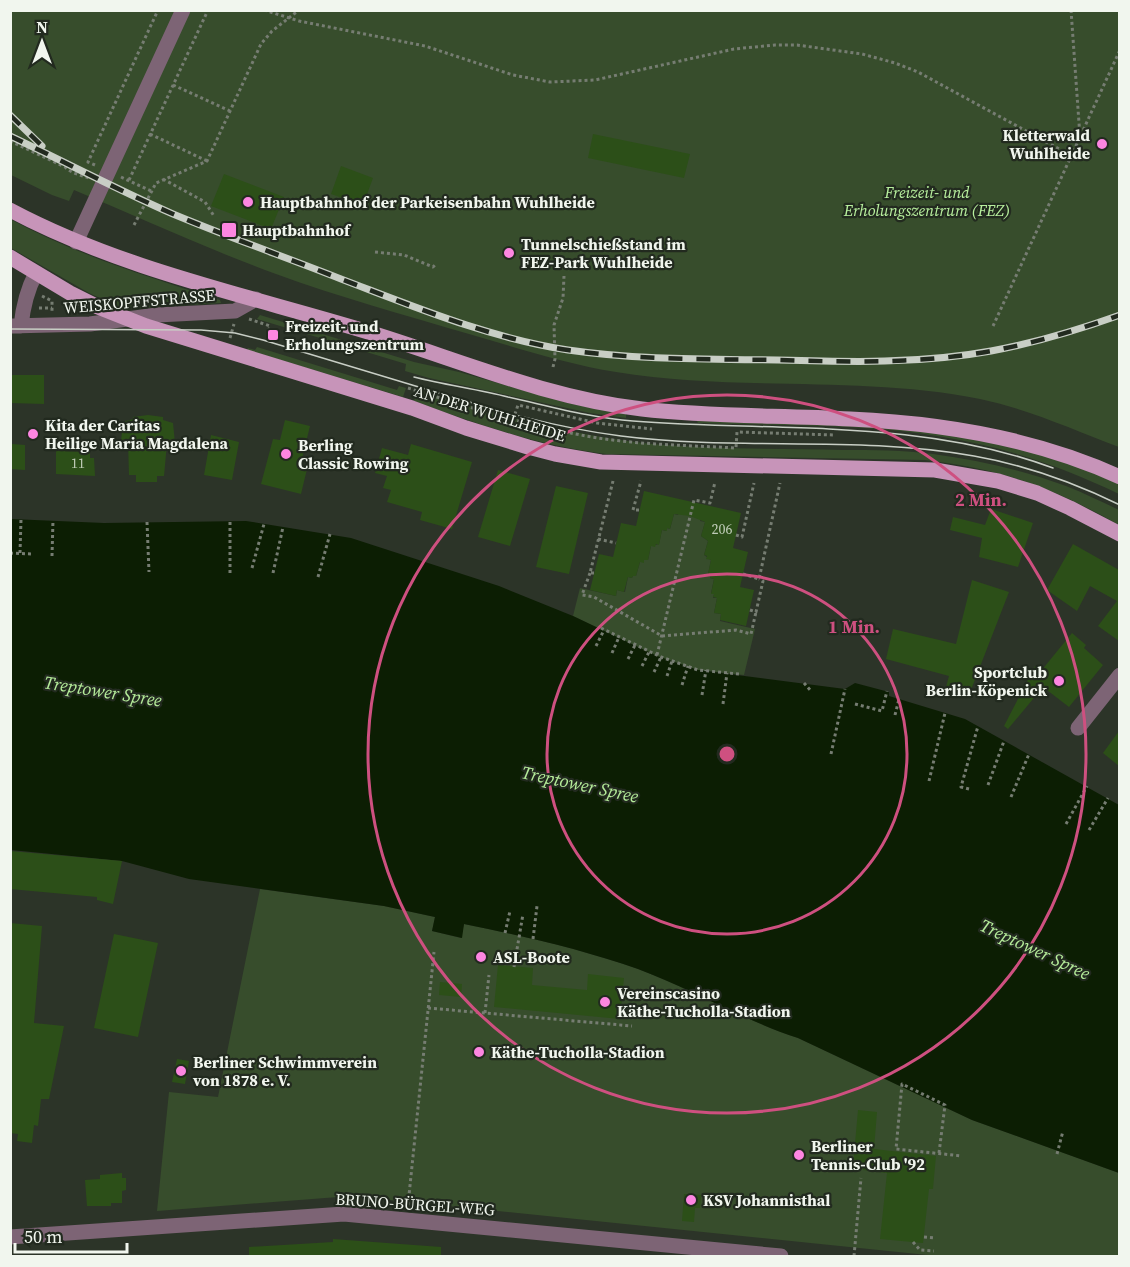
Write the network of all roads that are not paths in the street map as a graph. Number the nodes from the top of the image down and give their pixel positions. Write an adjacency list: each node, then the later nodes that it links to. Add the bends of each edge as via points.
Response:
1 (183, 10): 3 (street)
2 (10, 210): 3 (main road)
3 (76, 242): 6 (main road)
4 (10, 257): 5 (main road, AN DER WUHLHEIDE)
5 (36, 273): 7 (main road, AN DER WUHLHEIDE); 8 (street, WEISKOPFFSTRASSE)
6 (256, 299): 7 (street, WEISKOPFFSTRASSE, via 235,311); 9 (main road, via 571,396 671,412 860,419 956,429 1075,458)
7 (127, 319): 8 (street, WEISKOPFFSTRASSE); 10 (main road, AN DER WUHLHEIDE, via 555,454 601,462 935,470 998,481 1037,493)
8 (16, 326)
9 (1119, 477)
10 (1119, 534)
11 (1119, 675): 12 (street)
12 (1078, 728)
13 (10, 1238): 14 (street, BRUNO-BÜRGEL-WEG, via 344,1214)
14 (781, 1257)

